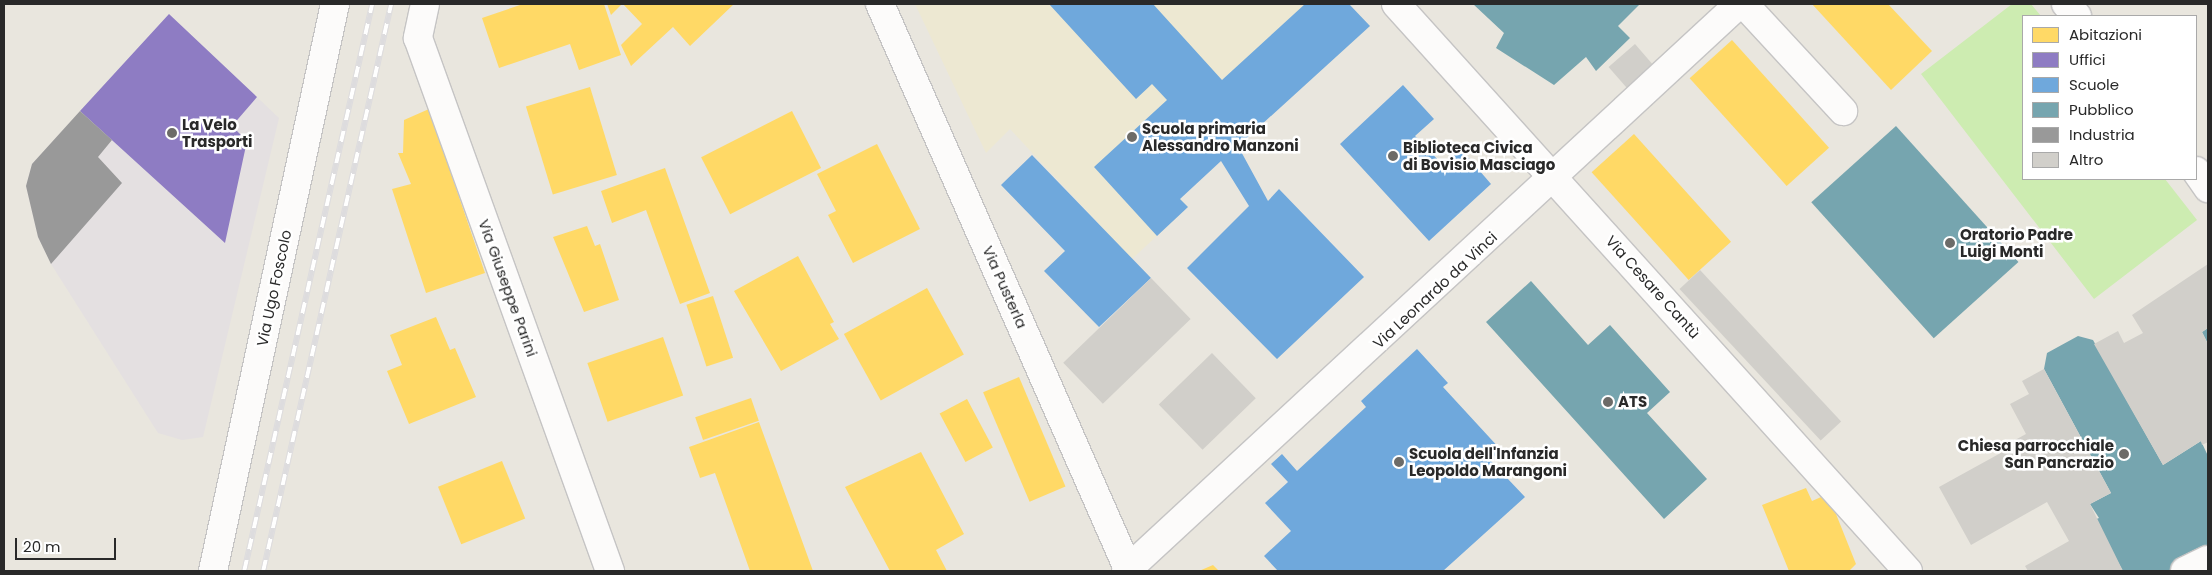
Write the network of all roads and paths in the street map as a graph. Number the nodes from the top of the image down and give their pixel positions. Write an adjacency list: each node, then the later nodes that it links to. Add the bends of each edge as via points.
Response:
1 (335, 4): 15 (street, Via Ugo Foscolo)
2 (425, 4): 16 (street, Via Giuseppe Parini, via 418,38)
3 (880, 4): 14 (street, Via Pusterla)
4 (1396, 4): 11 (street, Via Cesare Cantù)
5 (1739, 4): 11 (street, Via Leonardo da Vinci)
6 (1744, 4): 9 (street)
7 (2066, 4): 8 (street)
8 (2076, 15)
9 (1843, 111)
10 (2197, 173): 12 (street)
11 (1555, 178): 14 (street, Via Leonardo da Vinci); 17 (street, Via Cesare Cantù)
12 (2208, 188)
13 (2208, 560): 18 (street)
14 (1128, 570)
15 (213, 571)
16 (610, 571)
17 (1908, 571)
18 (2185, 571)

